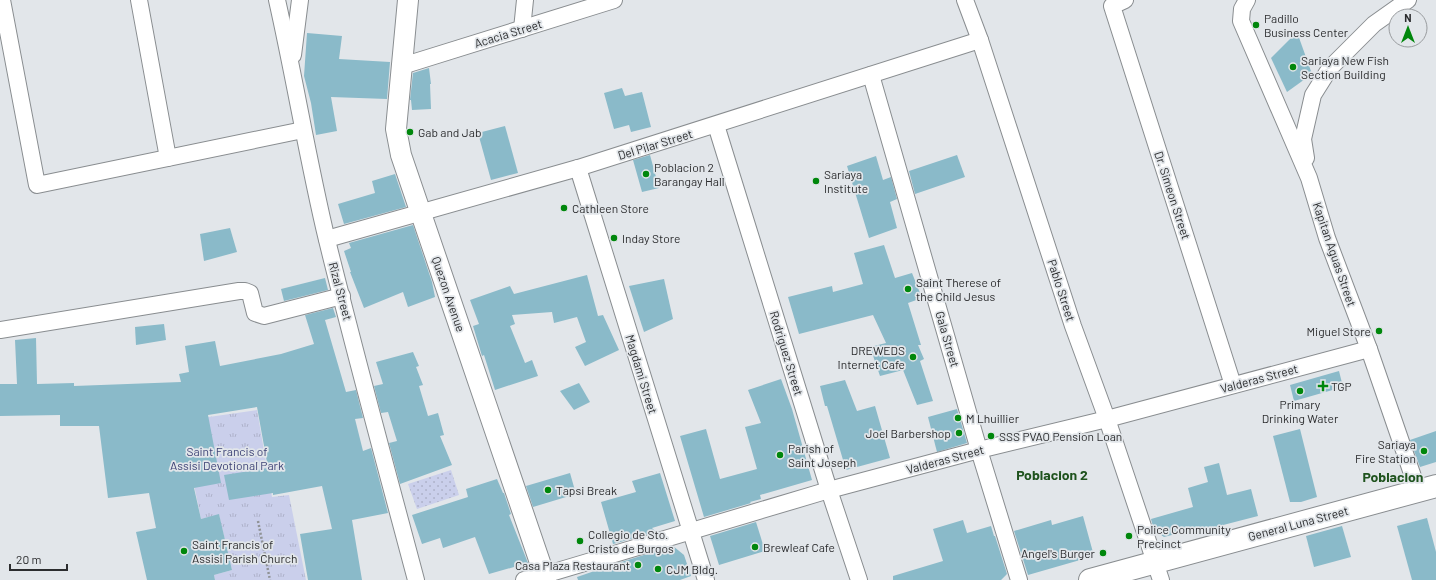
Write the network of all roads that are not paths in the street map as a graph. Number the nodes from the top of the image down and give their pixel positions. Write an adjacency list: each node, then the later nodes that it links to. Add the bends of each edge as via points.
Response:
1 (2, 0): 19 (street, via 37,185)
2 (139, 0): 19 (street)
3 (277, 0): 14 (street, Rizal Street)
4 (300, 0): 14 (street)
5 (408, 0): 15 (street, Quezon Avenue)
6 (525, 0): 12 (street)
7 (614, 0): 12 (street, Acacia Street)
8 (965, 0): 13 (street, Pablo Street)
9 (1247, 0): 21 (street, Kapitan Aguas Street, via 1242,8 1241,21)
10 (1408, 0): 21 (street, via 1374,24 1330,68 1313,95 1303,139)
11 (1114, 2): 27 (street, Dr. Simeon Street)
12 (522, 29): 15 (street, Acacia Street)
13 (980, 40): 16 (street, Del Pilar Street); 28 (street, Pablo Street, via 1073,326)
14 (292, 66): 18 (street, Rizal Street)
15 (402, 66): 22 (street, Quezon Avenue, via 396,129 401,154)
16 (871, 75): 17 (street, Del Pilar Street); 29 (street, Gala Street)
17 (716, 125): 20 (street, Del Pilar Street); 31 (street, Rodriguez Street)
18 (303, 130): 19 (street); 23 (street, Rizal Street)
19 (168, 158)
20 (578, 168): 22 (street, Del Pilar Street); 32 (street, Magdami Street)
21 (1309, 178): 26 (street, Kapitan Aguas Street, via 1327,238)
22 (421, 213): 23 (street, Del Pilar Street); 34 (street, Quezon Avenue)
23 (327, 240): 24 (street, Rizal Street)
24 (342, 296): 25 (street, via 264,316 255,313 250,293 239,291); 35 (street, Rizal Street)
25 (0, 330)
26 (1369, 349): 27 (street, Valderas Street); 30 (street, Kapitan Aguas Street)
27 (1233, 385): 28 (street, Valderas Street)
28 (1107, 419): 29 (street, Valderas Street); 33 (street, Pablo Street)
29 (979, 450): 31 (street, Valderas Street); 39 (street, Gala Street)
30 (1427, 488): 33 (main road, General Luna Street)
31 (829, 490): 32 (street, Valderas Street); 38 (street, Rodriguez Street)
32 (690, 531): 34 (street, Valderas Street); 37 (street, Magdami Street)
33 (1158, 571): 40 (main road, General Luna Street)
34 (545, 578): 36 (street, Valderas Street)
35 (416, 580)
36 (524, 580)
37 (706, 580)
38 (859, 580)
39 (1019, 580)
40 (1090, 580)

